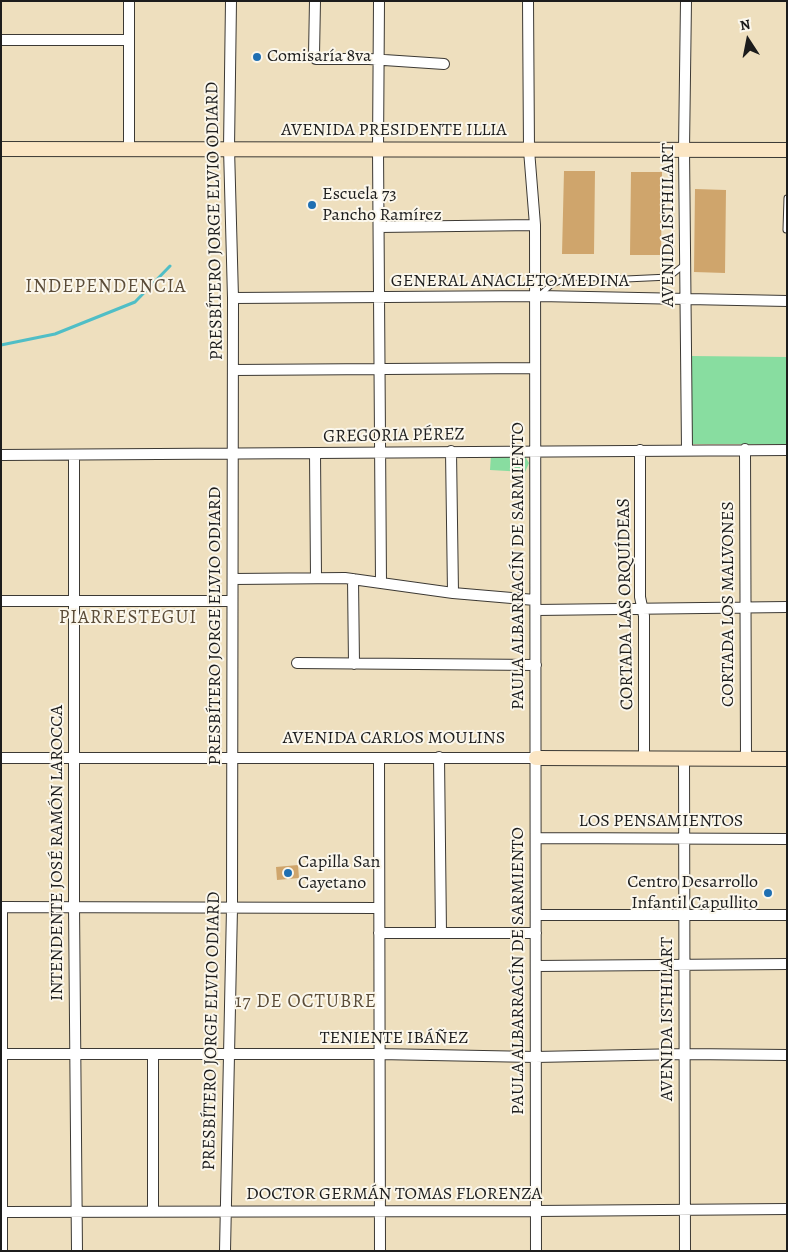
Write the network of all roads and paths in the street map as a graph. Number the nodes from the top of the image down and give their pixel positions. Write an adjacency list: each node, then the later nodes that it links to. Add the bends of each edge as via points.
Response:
1 (129, 1): 8 (street)
2 (231, 1): 11 (street, PRESBÍTERO JORGE ELVIO ODIARD)
3 (316, 1): 9 (street, via 316,59)
4 (379, 1): 9 (street)
5 (528, 1): 16 (street, PAULA ALBARRACÍN DE SARMIENTO)
6 (686, 1): 14 (street, AVENIDA ISTHILART)
7 (1, 40): 8 (street)
8 (129, 40): 13 (street)
9 (379, 60): 10 (street); 15 (street)
10 (444, 64)
11 (230, 148): 13 (main road, AVENIDA PRESIDENTE ILLIA); 15 (main road, AVENIDA PRESIDENTE ILLIA); 24 (street, PRESBÍTERO JORGE ELVIO ODIARD)
12 (1, 149): 13 (main road, AVENIDA PRESIDENTE ILLIA)
13 (128, 149)
14 (684, 149): 16 (main road, AVENIDA PRESIDENTE ILLIA); 17 (main road, AVENIDA PRESIDENTE ILLIA); 22 (street, AVENIDA ISTHILART)
15 (378, 150): 16 (main road, AVENIDA PRESIDENTE ILLIA); 20 (street)
16 (529, 150): 19 (street, PAULA ALBARRACÍN DE SARMIENTO)
17 (787, 150)
18 (787, 198): 21 (lane)
19 (535, 225): 20 (street); 23 (street, PAULA ALBARRACÍN DE SARMIENTO)
20 (379, 227): 25 (street)
21 (786, 230)
22 (685, 264): 23 (lane, via 669,277 571,277 552,284); 26 (street, AVENIDA ISTHILART)
23 (538, 297): 25 (street, GENERAL ANACLETO MEDINA); 26 (street, GENERAL ANACLETO MEDINA); 28 (street, PAULA ALBARRACÍN DE SARMIENTO)
24 (233, 298): 25 (street, GENERAL ANACLETO MEDINA); 30 (street, PRESBÍTERO JORGE ELVIO ODIARD)
25 (380, 298): 29 (street)
26 (685, 300): 27 (street, GENERAL ANACLETO MEDINA); 33 (street, AVENIDA ISTHILART)
27 (787, 301)
28 (535, 368): 29 (street); 31 (street, PAULA ALBARRACÍN DE SARMIENTO)
29 (380, 369): 30 (street); 37 (street)
30 (233, 370): 39 (street, PRESBÍTERO JORGE ELVIO ODIARD)
31 (535, 450): 32 (street, GREGORIA PÉREZ); 36 (street, GREGORIA PÉREZ); 50 (street, PAULA ALBARRACÍN DE SARMIENTO)
32 (640, 450): 33 (street, GREGORIA PÉREZ); 53 (street, CORTADA LAS ORQUÍDEAS, via 640,597)
33 (687, 450): 34 (street, GREGORIA PÉREZ)
34 (745, 450): 35 (street, GREGORIA PÉREZ); 52 (street, CORTADA LOS MALVONES)
35 (787, 450)
36 (451, 451): 37 (street, GREGORIA PÉREZ); 46 (street)
37 (381, 452): 38 (street, GREGORIA PÉREZ); 45 (street)
38 (315, 453): 39 (street, GREGORIA PÉREZ); 42 (street)
39 (233, 454): 41 (street, GREGORIA PÉREZ); 43 (street, PRESBÍTERO JORGE ELVIO ODIARD)
40 (1, 455): 41 (street, GREGORIA PÉREZ)
41 (74, 455): 48 (street, INTENDENTE JOSÉ RAMÓN LAROCCA)
42 (316, 578): 43 (street); 44 (street)
43 (232, 579): 49 (street, PRESBÍTERO JORGE ELVIO ODIARD)
44 (353, 579): 45 (street); 55 (street)
45 (381, 583): 46 (street)
46 (452, 593): 50 (street)
47 (1, 601): 48 (street)
48 (74, 601): 49 (street); 59 (street, INTENDENTE JOSÉ RAMÓN LAROCCA)
49 (232, 601): 65 (street, PRESBÍTERO JORGE ELVIO ODIARD)
50 (536, 605): 53 (street); 56 (street, PAULA ALBARRACÍN DE SARMIENTO)
51 (787, 607): 52 (street)
52 (745, 608): 53 (street); 64 (street, CORTADA LOS MALVONES)
53 (643, 610): 62 (street, CORTADA LAS ORQUÍDEAS)
54 (297, 664): 55 (street)
55 (354, 664): 56 (street)
56 (536, 665): 61 (street, PAULA ALBARRACÍN DE SARMIENTO)
57 (439, 757): 60 (street, AVENIDA CARLOS MOULINS); 61 (street, AVENIDA CARLOS MOULINS); 78 (street)
58 (1, 758): 59 (street, AVENIDA CARLOS MOULINS)
59 (74, 758): 65 (street, AVENIDA CARLOS MOULINS); 71 (street, INTENDENTE JOSÉ RAMÓN LAROCCA)
60 (379, 758): 65 (street, AVENIDA CARLOS MOULINS); 73 (street)
61 (536, 758): 62 (main road, AVENIDA CARLOS MOULINS); 67 (street, PAULA ALBARRACÍN DE SARMIENTO)
62 (644, 758): 63 (main road, AVENIDA CARLOS MOULINS)
63 (684, 758): 64 (main road, AVENIDA CARLOS MOULINS); 68 (street, AVENIDA ISTHILART)
64 (746, 758): 66 (main road, AVENIDA CARLOS MOULINS)
65 (232, 759): 72 (street, PRESBÍTERO JORGE ELVIO ODIARD)
66 (787, 759)
67 (536, 838): 68 (street, LOS PENSAMIENTOS); 75 (street, PAULA ALBARRACÍN DE SARMIENTO)
68 (684, 839): 69 (street, LOS PENSAMIENTOS); 74 (street, AVENIDA ISTHILART)
69 (787, 839)
70 (2, 906): 71 (street); 83 (street)
71 (74, 906): 72 (street); 84 (street, INTENDENTE JOSÉ RAMÓN LAROCCA)
72 (232, 908): 73 (street); 88 (street, PRESBÍTERO JORGE ELVIO ODIARD)
73 (378, 908): 77 (street)
74 (684, 914): 75 (street); 76 (street); 80 (street, AVENIDA ISTHILART)
75 (536, 915): 79 (street, PAULA ALBARRACÍN DE SARMIENTO)
76 (787, 915)
77 (379, 933): 78 (street); 86 (street)
78 (440, 933): 79 (street)
79 (536, 933): 82 (street, PAULA ALBARRACÍN DE SARMIENTO)
80 (684, 964): 81 (street); 82 (street); 87 (street, AVENIDA ISTHILART)
81 (787, 964)
82 (536, 966): 90 (street, PAULA ALBARRACÍN DE SARMIENTO)
83 (2, 1054): 84 (street, TENIENTE IBÁÑEZ); 98 (street)
84 (76, 1054): 85 (street, TENIENTE IBÁÑEZ); 93 (street, INTENDENTE JOSÉ RAMÓN LAROCCA)
85 (153, 1054): 88 (street, TENIENTE IBÁÑEZ); 94 (street)
86 (379, 1054): 88 (street, TENIENTE IBÁÑEZ); 90 (street, TENIENTE IBÁÑEZ); 96 (street)
87 (684, 1054): 89 (street, TENIENTE IBÁÑEZ); 90 (street, TENIENTE IBÁÑEZ); 91 (street, AVENIDA ISTHILART)
88 (228, 1055): 95 (street, PRESBÍTERO JORGE ELVIO ODIARD)
89 (787, 1055)
90 (535, 1057): 97 (street, PAULA ALBARRACÍN DE SARMIENTO)
91 (684, 1209): 92 (street, DOCTOR GERMÁN TOMAS FLORENZA); 97 (street, DOCTOR GERMÁN TOMAS FLORENZA); 104 (street, AVENIDA ISTHILART)
92 (787, 1209)
93 (78, 1211): 94 (street, DOCTOR GERMÁN TOMAS FLORENZA); 98 (street, DOCTOR GERMÁN TOMAS FLORENZA); 100 (street, INTENDENTE JOSÉ RAMÓN LAROCCA)
94 (153, 1211): 95 (street, DOCTOR GERMÁN TOMAS FLORENZA)
95 (225, 1211): 96 (street, DOCTOR GERMÁN TOMAS FLORENZA); 101 (street, PRESBÍTERO JORGE ELVIO ODIARD)
96 (380, 1211): 97 (street, DOCTOR GERMÁN TOMAS FLORENZA); 102 (street)
97 (536, 1211): 103 (street, PAULA ALBARRACÍN DE SARMIENTO)
98 (2, 1212): 99 (street)
99 (2, 1251)
100 (77, 1251)
101 (225, 1251)
102 (380, 1251)
103 (536, 1251)
104 (684, 1251)

